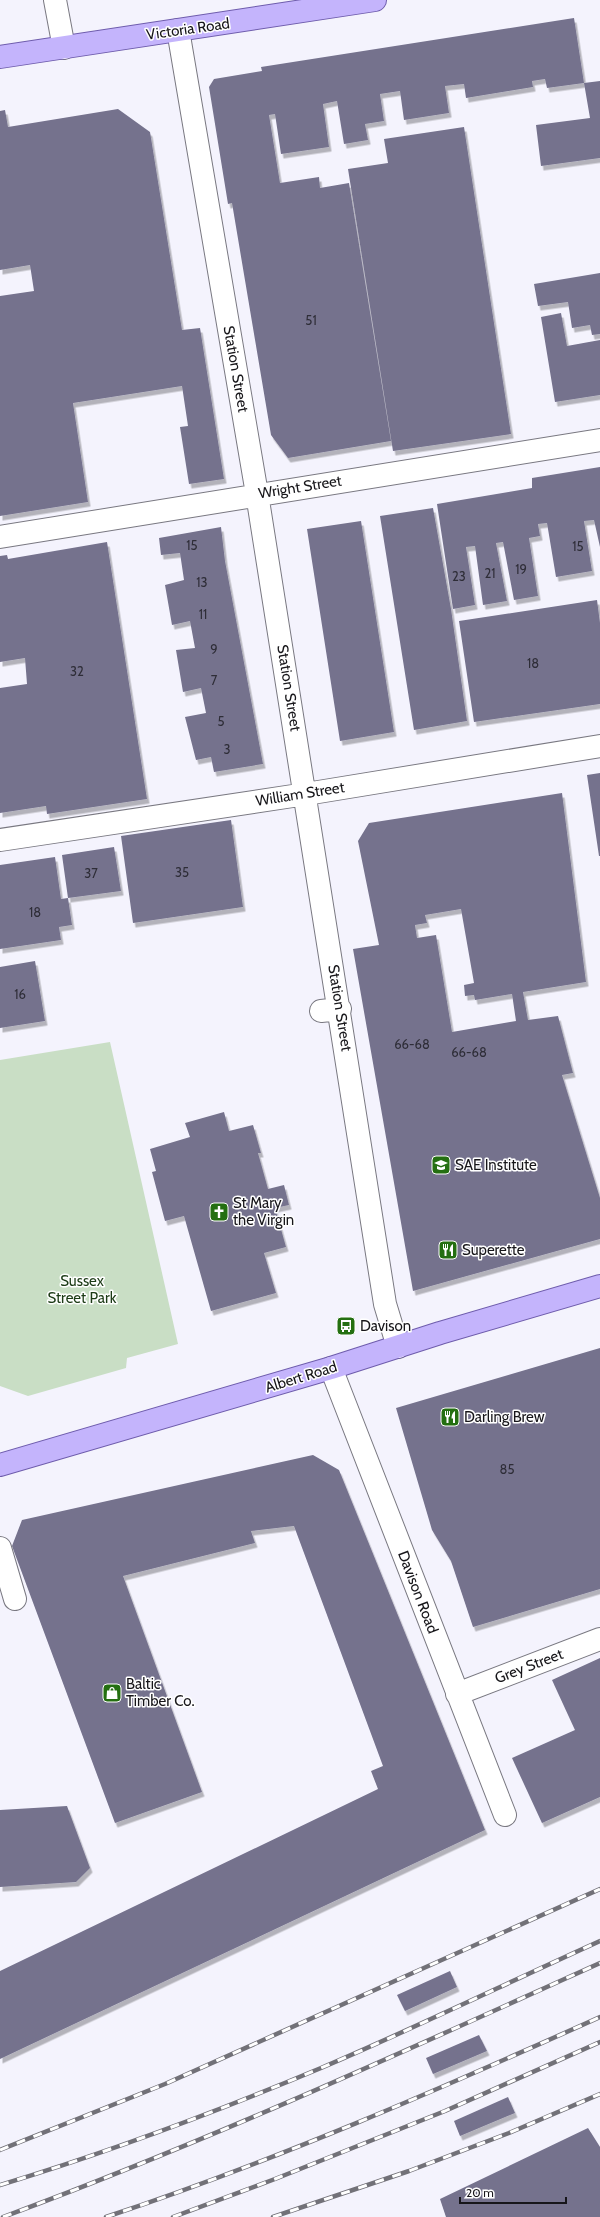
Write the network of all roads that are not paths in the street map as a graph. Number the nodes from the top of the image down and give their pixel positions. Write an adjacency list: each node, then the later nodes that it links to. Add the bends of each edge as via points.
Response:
1 (55, 0): 5 (street)
2 (376, 0): 3 (main road, Victoria Road)
3 (347, 2): 4 (main road, Victoria Road)
4 (178, 30): 5 (main road, Victoria Road); 8 (street, Station Street)
5 (64, 48): 6 (main road, Victoria Road)
6 (0, 57)
7 (600, 440): 8 (street, Wright Street)
8 (258, 494): 9 (street, Wright Street); 11 (street, Station Street)
9 (0, 537)
10 (600, 746): 11 (street, William Street)
11 (306, 794): 12 (street, William Street); 14 (street, Station Street, via 330,1010 385,1304)
12 (0, 840)
13 (600, 1286): 14 (main road, Albert Road)
14 (398, 1347): 15 (main road, Albert Road)
15 (331, 1368): 16 (main road, Albert Road); 20 (street, Davison Road)
16 (0, 1465)
17 (0, 1548): 18 (street)
18 (15, 1599)
19 (600, 1639): 20 (street, Grey Street)
20 (457, 1694): 21 (street, Davison Road)
21 (505, 1815)

